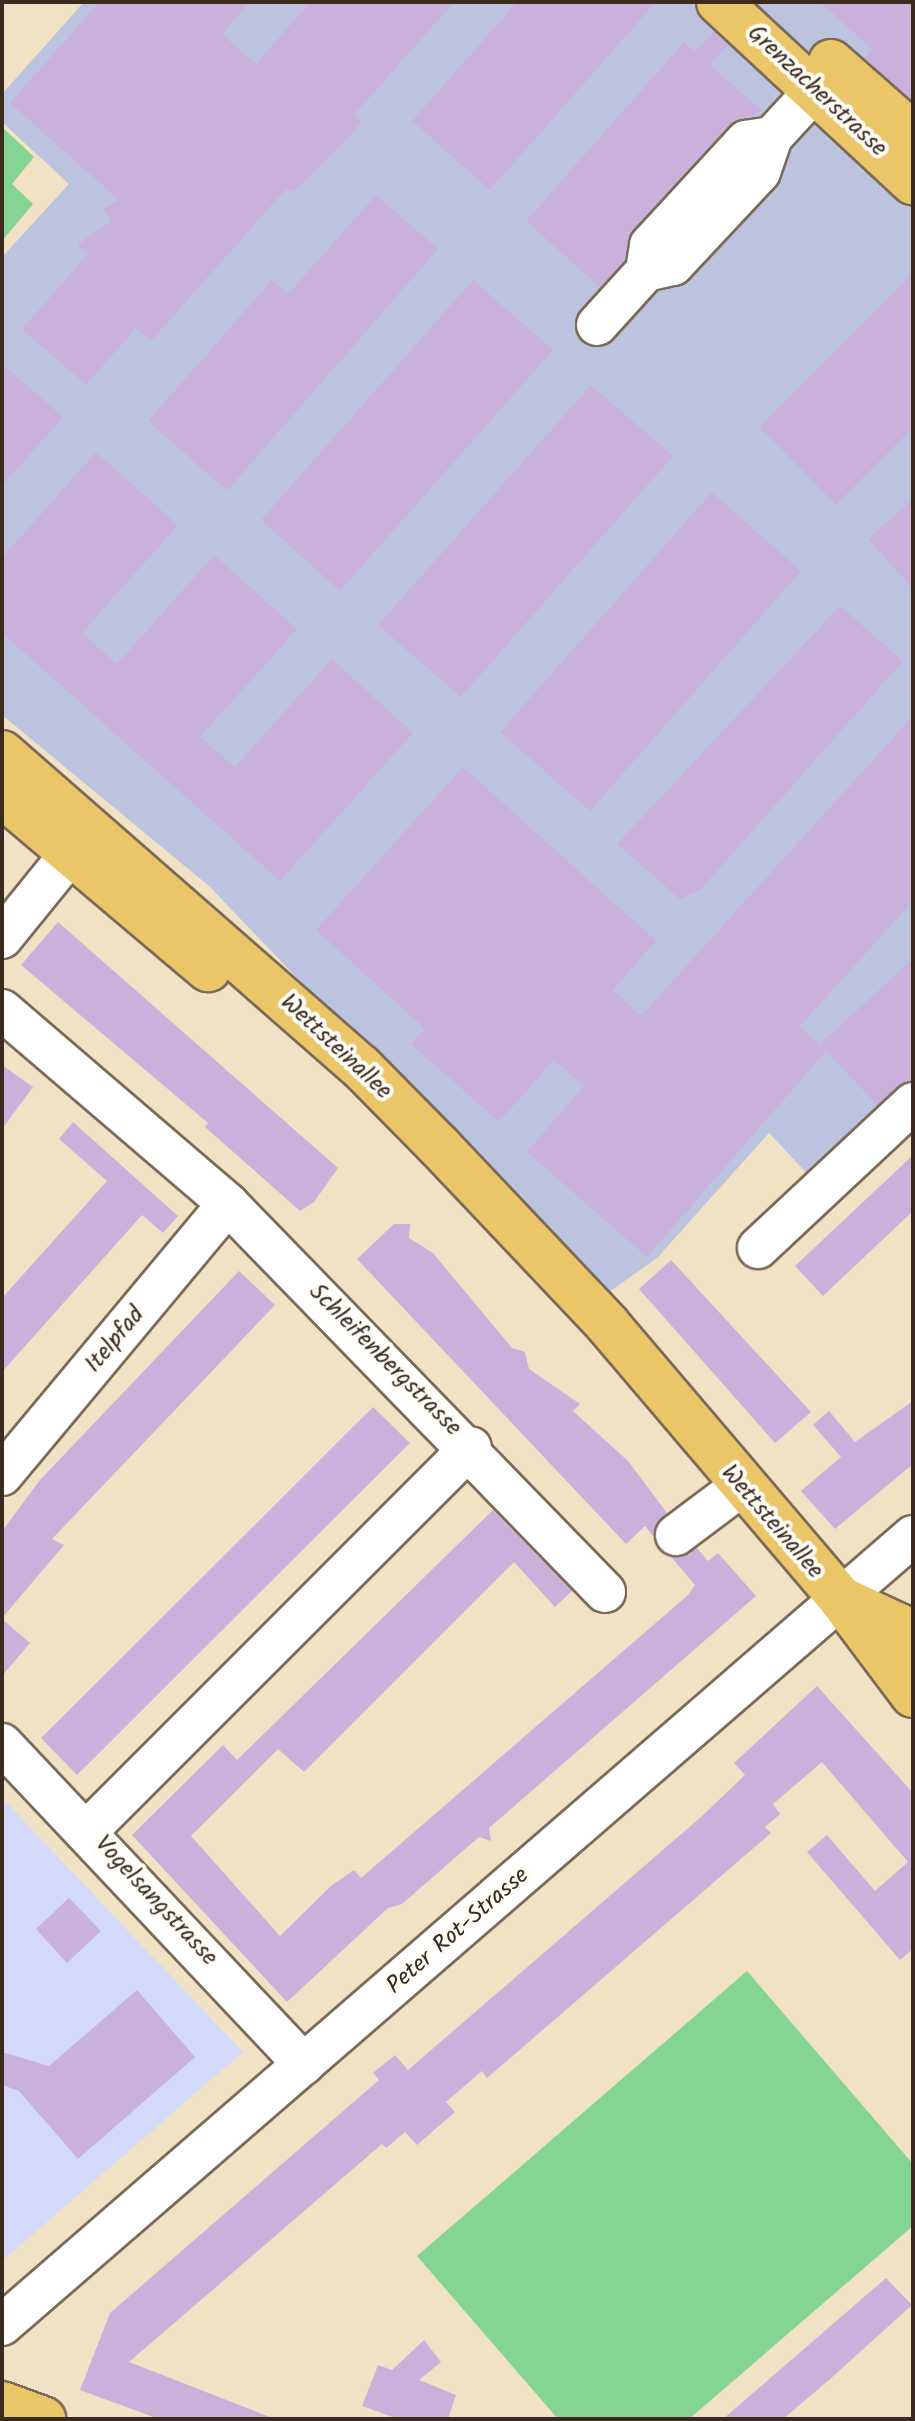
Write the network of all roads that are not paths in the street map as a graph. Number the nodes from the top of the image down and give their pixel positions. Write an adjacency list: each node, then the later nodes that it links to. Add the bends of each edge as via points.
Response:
1 (719, 2): 3 (main road, Grenzacherstrasse)
2 (765, 2): 4 (main road, Grenzacherstrasse)
3 (818, 87): 5 (main road, Grenzacherstrasse); 6 (street, via 772,137 746,141 650,245 646,271)
4 (913, 134)
5 (913, 182)
6 (597, 325)
7 (2, 753): 11 (main road, Wettsteinallee)
8 (2, 774): 10 (street)
9 (2, 795): 10 (main road, Wettsteinallee)
10 (68, 838): 11 (street); 12 (street); 17 (main road, Wettsteinallee, via 340,1088 588,1335)
11 (113, 846): 17 (main road, Wettsteinallee, via 361,1067 608,1325)
12 (2, 938)
13 (2, 1010): 15 (street, Schleifenbergstrasse)
14 (913, 1103): 16 (street)
15 (228, 1204): 18 (street, Schleifenbergstrasse); 19 (street, Itelpfad)
16 (758, 1248)
17 (641, 1371): 20 (main road, Wettsteinallee)
18 (471, 1447): 23 (street); 28 (street, Schleifenbergstrasse)
19 (2, 1475)
20 (740, 1487): 21 (street); 24 (main road, Wettsteinallee)
21 (676, 1535)
22 (913, 1536): 24 (street, Peter Rot-Strasse)
23 (605, 1592)
24 (841, 1599): 25 (main road, Wettsteinallee); 26 (main road, Wettsteinallee); 29 (street, Peter Rot-Strasse)
25 (908, 1631)
26 (913, 1695)
27 (2, 1744): 28 (street, Vogelsangstrasse)
28 (89, 1829): 29 (street, Vogelsangstrasse)
29 (304, 2064): 30 (street, Peter Rot-Strasse)
30 (2, 2325)
31 (2, 2404): 32 (main road)
32 (43, 2419)

